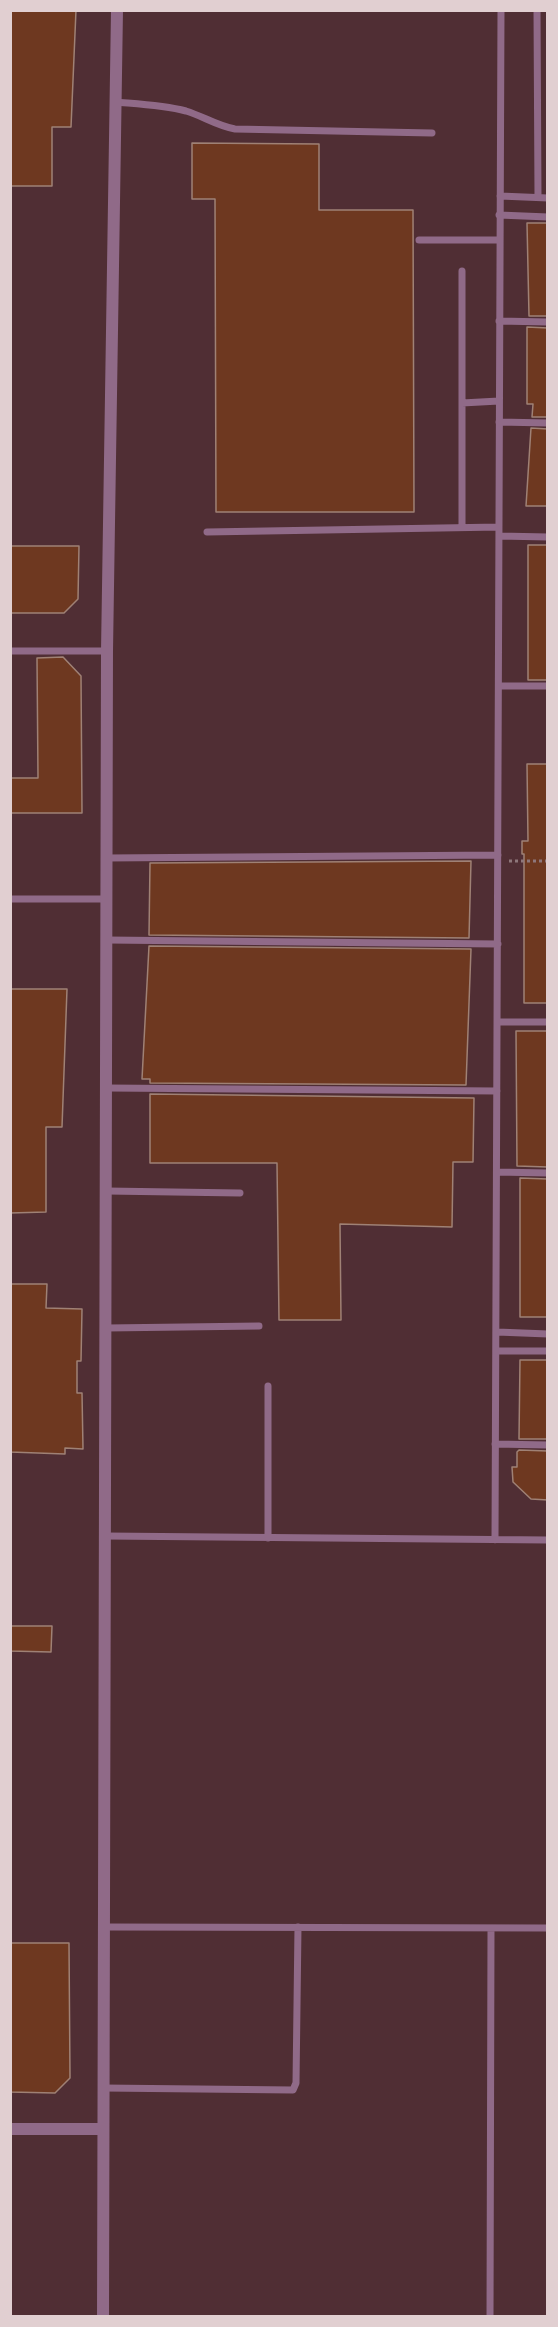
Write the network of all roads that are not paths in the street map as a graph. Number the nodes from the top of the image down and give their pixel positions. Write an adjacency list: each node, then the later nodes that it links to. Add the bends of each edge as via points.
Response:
1 (117, 10): 4 (street)
2 (501, 10): 6 (lane)
3 (537, 10): 7 (lane)
4 (115, 102): 5 (lane, via 174,108 235,129); 26 (street)
5 (432, 133)
6 (500, 196): 7 (lane); 9 (lane)
7 (538, 198): 8 (lane)
8 (548, 198)
9 (499, 215): 10 (lane); 12 (lane)
10 (548, 217)
11 (419, 240): 12 (lane)
12 (499, 240): 14 (lane)
13 (462, 271): 17 (lane)
14 (499, 321): 15 (lane); 16 (lane)
15 (548, 322)
16 (499, 401): 17 (lane); 18 (lane)
17 (462, 403): 21 (lane)
18 (499, 422): 19 (lane); 20 (lane)
19 (548, 423)
20 (499, 526): 21 (lane); 23 (lane)
21 (462, 527): 22 (lane)
22 (207, 532)
23 (499, 536): 24 (lane); 27 (lane)
24 (548, 537)
25 (10, 651): 26 (lane)
26 (107, 651): 29 (street)
27 (499, 686): 28 (lane); 30 (lane)
28 (548, 686)
29 (107, 858): 30 (lane); 32 (street)
30 (498, 858): 34 (lane)
31 (10, 898): 32 (lane)
32 (107, 899): 33 (street)
33 (107, 940): 34 (lane); 37 (street)
34 (498, 944): 35 (lane)
35 (498, 1022): 36 (lane); 38 (lane)
36 (548, 1022)
37 (107, 1088): 38 (lane); 41 (street)
38 (497, 1091): 39 (lane)
39 (497, 1172): 40 (lane); 45 (lane)
40 (548, 1173)
41 (107, 1191): 42 (lane); 44 (street)
42 (240, 1193)
43 (259, 1326): 44 (lane)
44 (107, 1328): 52 (street)
45 (496, 1332): 46 (lane); 47 (lane)
46 (548, 1334)
47 (496, 1351): 48 (lane); 50 (lane)
48 (548, 1351)
49 (268, 1386): 53 (lane)
50 (495, 1444): 51 (lane); 54 (lane)
51 (548, 1445)
52 (106, 1536): 53 (lane); 56 (street)
53 (268, 1538): 54 (lane)
54 (495, 1540): 55 (lane)
55 (548, 1540)
56 (105, 1927): 57 (lane); 60 (street)
57 (298, 1927): 58 (lane); 60 (lane, via 293,2090)
58 (491, 1928): 59 (lane); 64 (lane)
59 (548, 1928)
60 (103, 2088): 62 (street)
61 (10, 2129): 62 (street)
62 (103, 2129): 63 (street)
63 (103, 2316)
64 (490, 2316)

